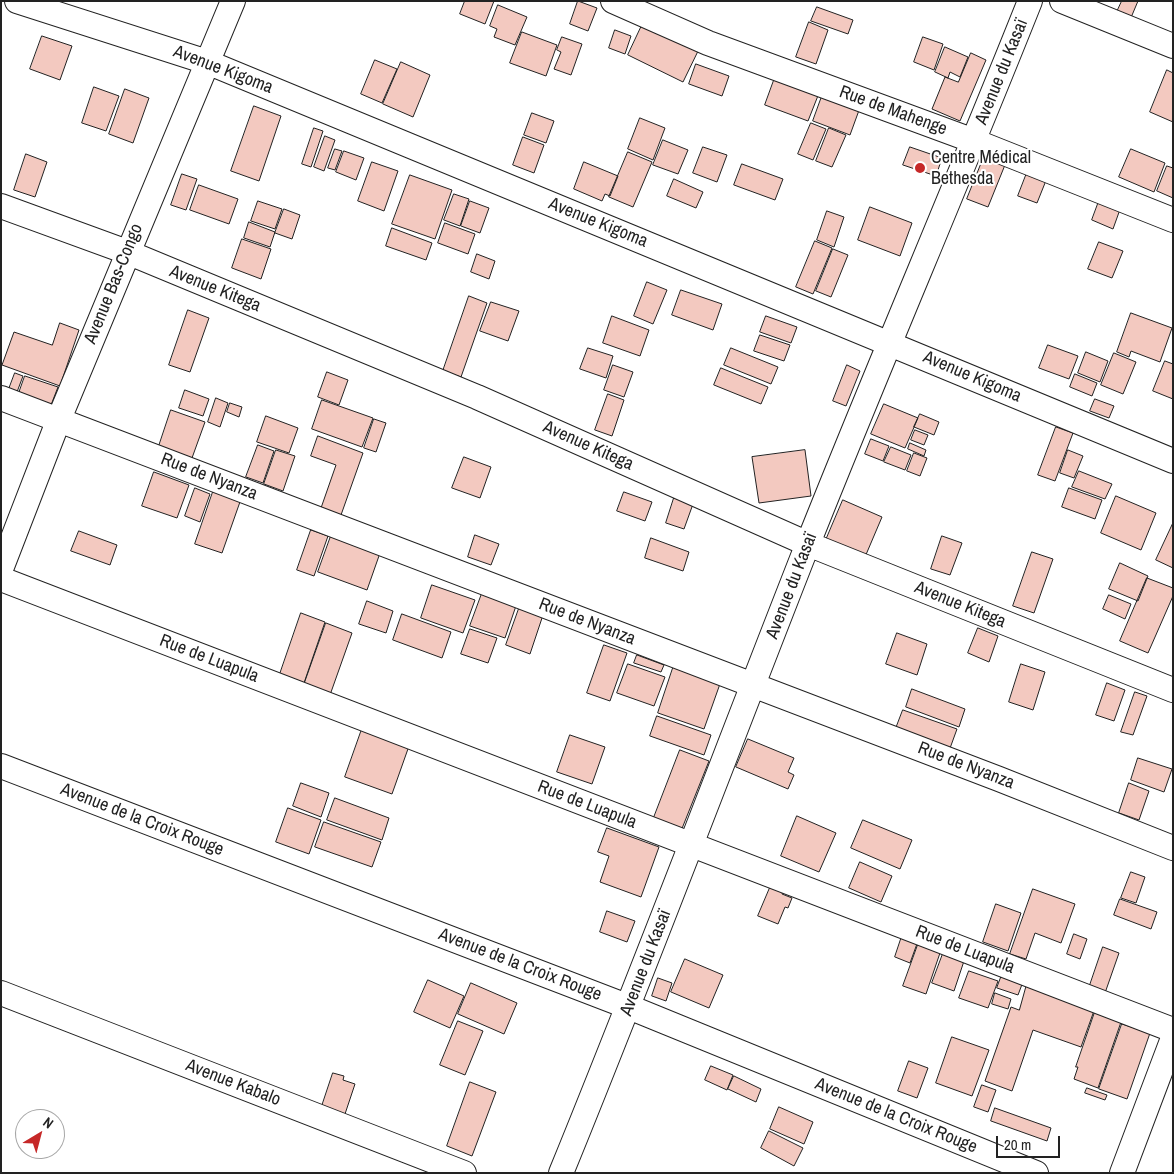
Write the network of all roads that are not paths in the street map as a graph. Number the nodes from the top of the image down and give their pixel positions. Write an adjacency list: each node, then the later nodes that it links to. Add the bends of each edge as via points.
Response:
1 (17, 1): 7 (street, Avenue Kigoma)
2 (233, 1): 7 (street, Avenue Bas-Congo)
3 (613, 1): 8 (street, Rue de Mahenge, via 708,43)
4 (1030, 1): 8 (street, Avenue du Kasaï)
5 (1062, 1): 6 (street)
6 (1173, 46)
7 (207, 62): 11 (street, Avenue Bas-Congo); 12 (street, Avenue Kigoma)
8 (974, 141): 10 (street, Rue de Mahenge); 12 (street, Avenue du Kasaï)
9 (1, 206): 11 (street, Avenue Kitega)
10 (1173, 220)
11 (127, 252): 14 (street, Avenue Bas-Congo); 16 (street, Avenue Kitega, via 477,397)
12 (889, 343): 15 (street, Avenue Kigoma); 16 (street, Avenue du Kasaï)
13 (1, 398): 14 (street, Rue de Nyanza)
14 (59, 419): 17 (street, Avenue Bas-Congo); 19 (street, Rue de Nyanza)
15 (1173, 460)
16 (808, 544): 19 (street, Avenue du Kasaï); 20 (street, Avenue Kitega)
17 (1, 569)
18 (1, 578): 22 (street, Rue de Luapula)
19 (754, 686): 22 (street, Avenue du Kasaï); 23 (street, Rue de Nyanza)
20 (1173, 690)
21 (1, 766): 25 (street, Avenue de la Croix Rouge)
22 (692, 846): 25 (street, Avenue du Kasaï); 26 (street, Rue de Luapula)
23 (1173, 848)
24 (1, 993): 28 (street, Avenue Kabalo)
25 (629, 1007): 29 (street, Avenue du Kasaï); 30 (street, Avenue de la Croix Rouge)
26 (1173, 1030)
27 (1173, 1038): 31 (street)
28 (464, 1173)
29 (561, 1173)
30 (1036, 1173)
31 (1122, 1173)

